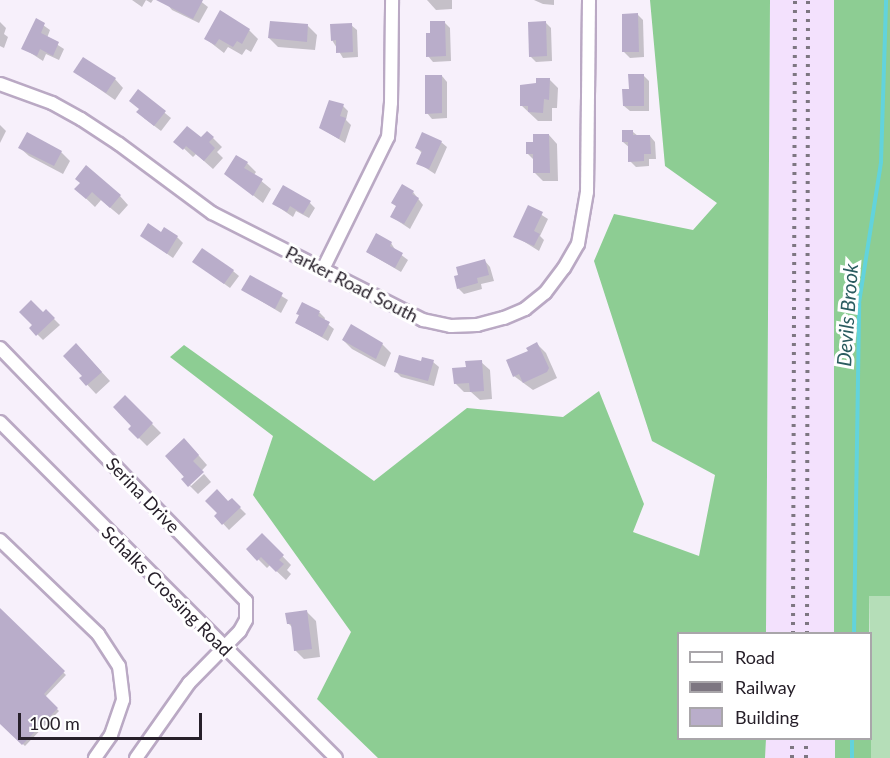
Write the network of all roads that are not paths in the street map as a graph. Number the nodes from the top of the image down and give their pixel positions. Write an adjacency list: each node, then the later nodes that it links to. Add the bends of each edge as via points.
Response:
1 (392, 0): 4 (street, via 388,136)
2 (589, 0): 4 (street, Parker Road South, via 587,192 583,220 578,243 545,293 525,309 504,318 451,326 423,320)
3 (0, 84): 4 (street, Parker Road South, via 52,103 81,119 212,213)
4 (323, 269)
5 (0, 348): 8 (street, Serina Drive, via 242,594 246,620)
6 (0, 422): 8 (street, Schalks Crossing Road)
7 (0, 540): 9 (street, via 98,634 119,666 123,700 111,735)
8 (223, 648): 10 (street, Serina Drive, via 189,683); 11 (street, Schalks Crossing Road)
9 (95, 758)
10 (136, 758)
11 (336, 758)

